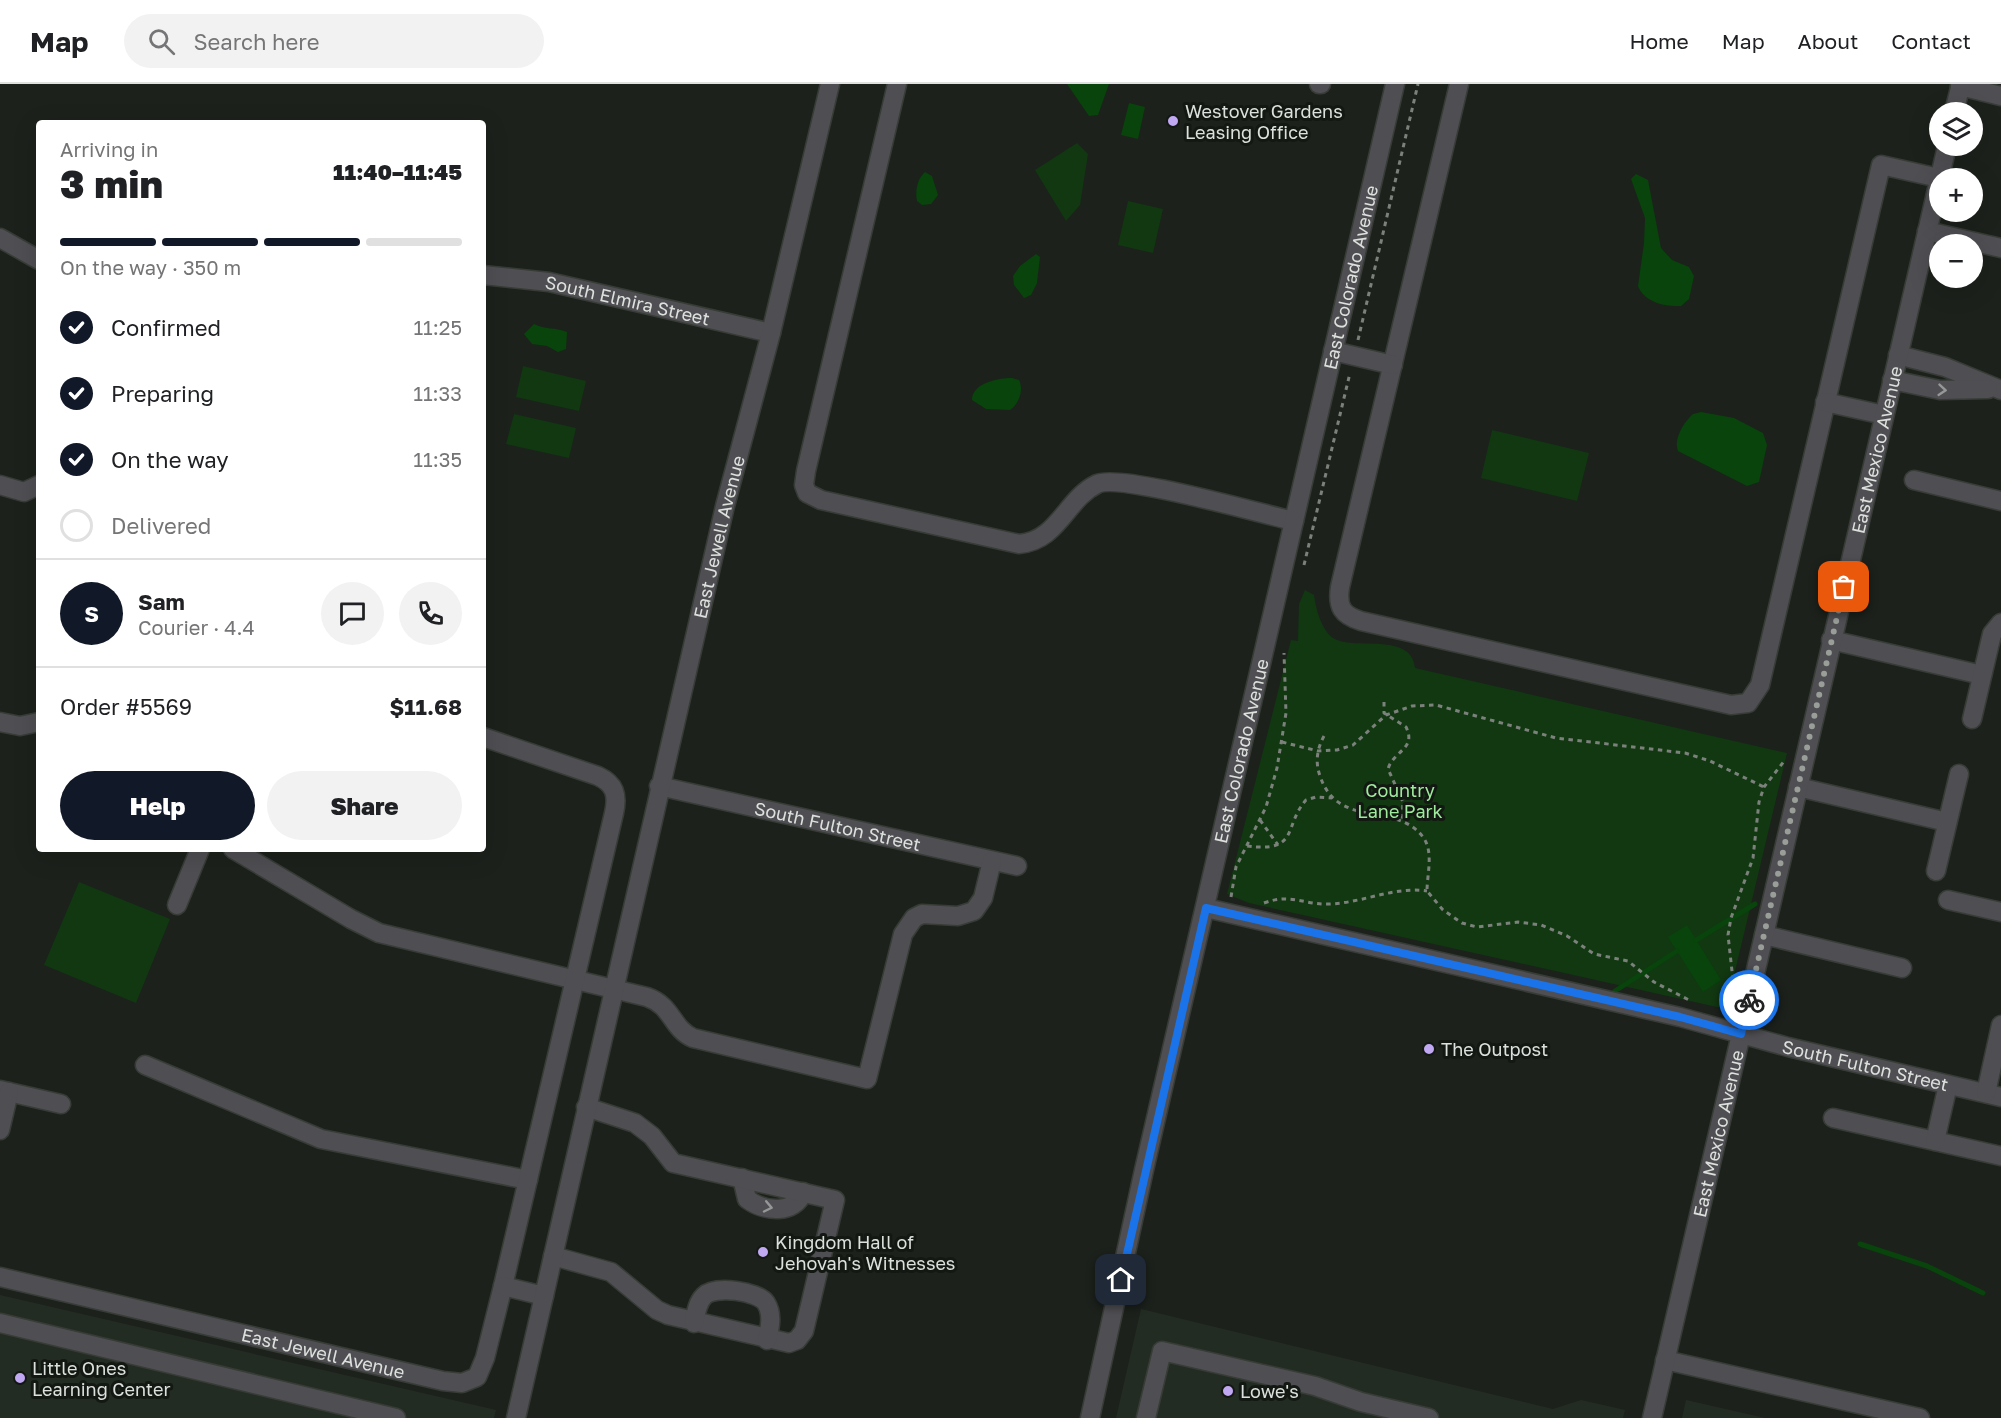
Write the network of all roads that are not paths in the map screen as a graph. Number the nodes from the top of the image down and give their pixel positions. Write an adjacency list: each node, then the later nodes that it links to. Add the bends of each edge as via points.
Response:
1 (830, 84): 15 (street, East Jewell Avenue)
2 (897, 84): 27 (street, via 806,471 807,493 824,501 1019,544 1043,537 1091,488 1109,481)
3 (1395, 84): 16 (street, East Colorado Avenue)
4 (1459, 84): 18 (street)
5 (1960, 85): 6 (street); 7 (street)
6 (2001, 96)
7 (1956, 102)
8 (1929, 176): 21 (street, via 1881,165)
9 (1929, 222): 10 (street, East Mexico Avenue)
10 (1927, 231): 12 (street); 17 (street, East Mexico Avenue)
11 (0, 237): 13 (street)
12 (2001, 248)
13 (36, 258)
14 (486, 275): 15 (street, South Elmira Street, via 549,282)
15 (771, 333): 36 (street, East Jewell Avenue, via 725,506)
16 (1333, 351): 18 (street); 27 (street, East Colorado Avenue)
17 (1898, 355): 19 (street, East Mexico Avenue); 20 (street, via 1945,367)
18 (1393, 365): 21 (street, via 1340,587 1338,602 1344,614 1735,706 1748,703 1759,689)
19 (1892, 380): 20 (street, one-way to 20, via 1940,390); 22 (street, East Mexico Avenue)
20 (1997, 389)
21 (1825, 402): 22 (street)
22 (1884, 415): 29 (street, East Mexico Avenue)
23 (1914, 480): 26 (street)
24 (0, 485): 25 (street, via 24,492)
25 (36, 486)
26 (2001, 501)
27 (1294, 521): 46 (street, East Colorado Avenue)
28 (2001, 623): 30 (street, via 1992,633)
29 (1831, 640): 30 (street); 37 (street, East Mexico Avenue)
30 (1982, 675): 31 (street)
31 (1972, 719)
32 (0, 722): 33 (street, via 17,726)
33 (36, 723)
34 (486, 738): 50 (street, East Jewell Avenue, via 598,776 615,790 614,813)
35 (1959, 774): 38 (street)
36 (659, 786): 41 (street, South Fulton Street); 51 (street, East Jewell Avenue)
37 (1798, 787): 38 (street); 48 (street, East Mexico Avenue)
38 (1947, 822): 43 (street)
39 (199, 852): 45 (street)
40 (238, 852): 50 (street, via 379,933)
41 (992, 861): 42 (street, South Fulton Street); 51 (street, via 982,898 974,911 958,916 922,914 907,925 867,1079 693,1038 678,1028 658,1001)
42 (1017, 866)
43 (1936, 872)
44 (1948, 900): 47 (street)
45 (177, 905)
46 (1206, 908): 53 (street, South Fulton Street); 75 (street, East Colorado Avenue)
47 (2001, 912)
48 (1764, 935): 49 (street); 53 (street, East Mexico Avenue)
49 (1902, 968)
50 (575, 981): 51 (street); 64 (street, East Jewell Avenue)
51 (612, 989): 59 (street, East Jewell Avenue)
52 (2001, 1025): 57 (street)
53 (1741, 1034): 55 (street, South Fulton Street); 72 (street, East Mexico Avenue)
54 (144, 1065): 64 (street, via 321,1139)
55 (1948, 1085): 57 (street, South Fulton Street); 62 (street)
56 (4, 1091): 58 (street); 61 (street)
57 (1993, 1095)
58 (61, 1104)
59 (586, 1107): 65 (street, East Jewell Avenue); 71 (street, via 635,1123 652,1136 673,1163 742,1178 747,1199 758,1204 788,1209 798,1204 803,1192 835,1200 804,1331 789,1343)
60 (1833, 1118): 62 (street)
61 (0, 1130)
62 (1935, 1142): 63 (street)
63 (2001, 1156)
64 (528, 1180): 67 (street, East Jewell Avenue)
65 (553, 1256): 68 (street, East Jewell Avenue); 70 (street, via 611,1272 657,1310)
66 (0, 1277): 67 (street, East Jewell Avenue, via 458,1383 472,1380 482,1368)
67 (503, 1286): 68 (street)
68 (544, 1296): 74 (street, East Jewell Avenue)
69 (0, 1323): 73 (street)
70 (694, 1323): 71 (street); 71 (street, via 699,1304 710,1292 727,1290 757,1296 769,1309)
71 (767, 1340)
72 (1665, 1360): 78 (street, East Mexico Avenue); 79 (street)
73 (396, 1418)
74 (516, 1418)
75 (1090, 1418)
76 (1146, 1418): 77 (street, via 1162,1351 1315,1386 1361,1402)
77 (1430, 1418)
78 (1652, 1418)
79 (1920, 1418)

